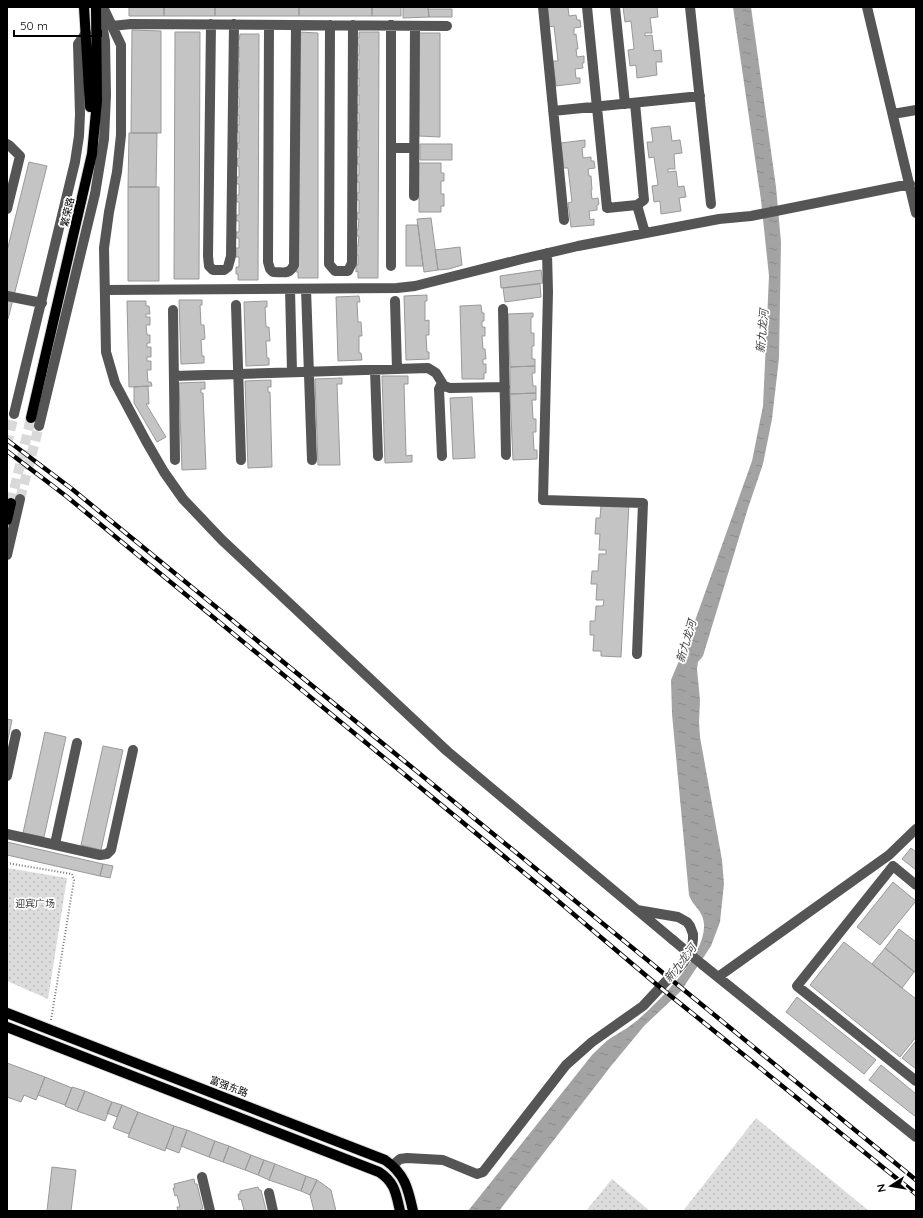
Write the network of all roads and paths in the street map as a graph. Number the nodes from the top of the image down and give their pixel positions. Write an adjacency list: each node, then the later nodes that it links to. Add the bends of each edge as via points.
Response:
1 (84, 7): 19 (main road, 繁荣路)
2 (97, 7): 19 (main road, 繁荣路, via 97,101 92,154 28,417 86,153 91,101); 57 (street, via 105,41 104,139 95,194)
3 (103, 7): 16 (street)
4 (543, 7): 24 (street)
5 (587, 7): 22 (street)
6 (615, 7): 21 (street)
7 (690, 7): 20 (street)
8 (867, 7): 25 (street)
9 (211, 24): 10 (street); 10 (street, via 208,256 209,266 213,270 224,270 228,267 231,256); 16 (street)
10 (234, 24): 11 (street)
11 (269, 25): 12 (street); 12 (street, via 268,262 273,272 291,271 294,265)
12 (296, 25): 13 (street)
13 (330, 25): 14 (street); 14 (street, via 329,264 335,271 348,271 352,264)
14 (353, 25): 15 (street)
15 (391, 25): 17 (street); 27 (street)
16 (112, 26): 41 (street, via 121,45 121,135 104,248)
17 (415, 26): 18 (street); 28 (street)
18 (447, 26)
19 (86, 33): 44 (street, via 78,44 80,114 75,162)
20 (700, 96): 21 (street); 31 (street)
21 (630, 103): 22 (street); 32 (street, via 644,200)
22 (597, 106): 24 (street); 32 (street, via 607,208)
23 (916, 110): 25 (street)
24 (554, 111): 35 (street)
25 (893, 114): 29 (street)
26 (7, 144): 33 (street, via 20,156)
27 (391, 148): 28 (street); 38 (street)
28 (414, 148): 30 (street)
29 (910, 184): 34 (street); 36 (street, via 787,210 719,219)
30 (414, 196)
31 (711, 204)
32 (637, 205): 36 (street)
33 (7, 209)
34 (916, 213)
35 (564, 220)
36 (644, 234): 37 (street)
37 (547, 253): 40 (street, via 415,286); 67 (street, via 543,500 643,503)
38 (390, 266)
39 (290, 289): 40 (street); 41 (street); 50 (street)
40 (306, 289): 51 (street)
41 (105, 290): 77 (street, via 106,352 116,383 146,441 183,499 222,540 447,751)
42 (7, 296): 44 (street)
43 (395, 301): 48 (street)
44 (42, 303): 56 (street)
45 (236, 305): 52 (street)
46 (504, 309): 55 (street)
47 (173, 310): 53 (street)
48 (397, 369): 49 (street); 54 (street, via 428,368 436,373)
49 (375, 370): 51 (street); 59 (street)
50 (292, 372): 51 (street); 52 (street)
51 (310, 372): 63 (street)
52 (238, 374): 53 (street); 62 (street)
53 (174, 376): 61 (street)
54 (442, 383): 55 (street, via 450,388); 60 (street, via 439,389)
55 (505, 387): 58 (street)
56 (14, 414)
57 (39, 426)
58 (506, 455)
59 (378, 456)
60 (442, 456)
61 (175, 460)
62 (241, 460)
63 (312, 460)
64 (16, 501): 65 (main road); 66 (street)
65 (7, 520)
66 (7, 555)
67 (637, 654)
68 (16, 734): 71 (street)
69 (77, 743): 74 (street)
70 (133, 750): 74 (street, via 111,850 100,855)
71 (7, 776)
72 (916, 829): 78 (street, via 889,855)
73 (7, 834): 74 (street)
74 (55, 844)
75 (7, 863): 81 (path, via 72,874 74,880)
76 (916, 885): 82 (street, via 893,866 797,986)
77 (637, 910): 78 (street, bridge); 84 (street, via 678,917 687,922 693,934 692,947 684,962 643,1006 592,1042 566,1065 483,1172 476,1174 443,1160 406,1158)
78 (718, 977): 83 (street)
79 (7, 1013): 81 (main road, 富强东路)
80 (7, 1027): 89 (main road, via 379,1172 395,1189)
81 (50, 1029): 84 (main road, 富强东路)
82 (916, 1081)
83 (916, 1137)
84 (393, 1165): 90 (main road, 富强东路, via 407,1184)
85 (202, 1177): 87 (street)
86 (269, 1193): 88 (street)
87 (210, 1211)
88 (273, 1211)
89 (400, 1211)
90 (413, 1211)

